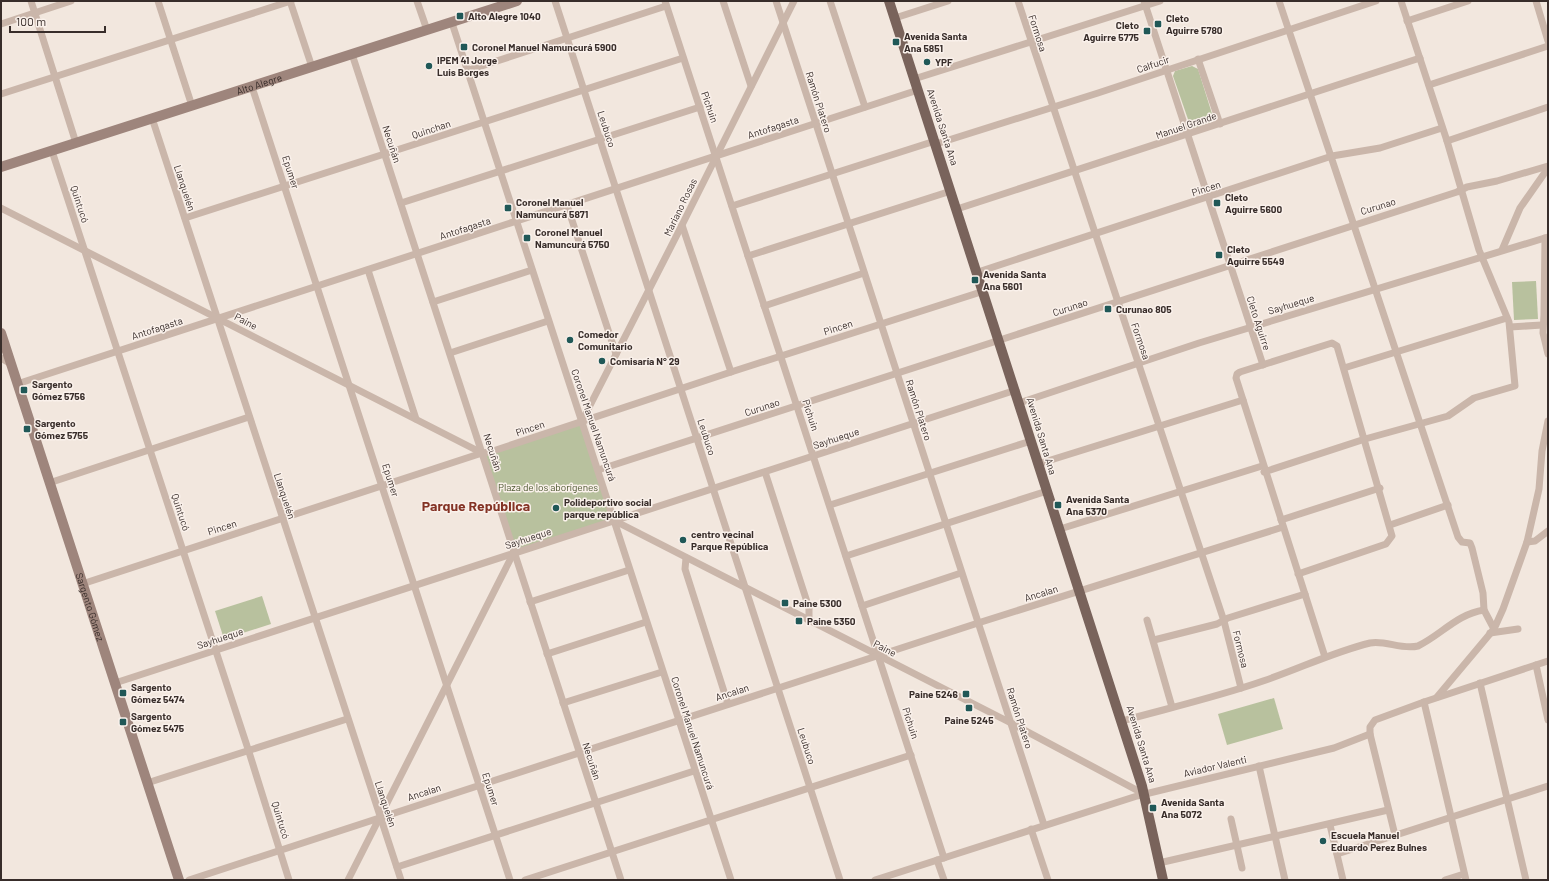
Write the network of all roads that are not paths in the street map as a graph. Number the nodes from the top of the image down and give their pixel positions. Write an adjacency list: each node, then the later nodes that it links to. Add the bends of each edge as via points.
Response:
1 (30, 1): 23 (street)
2 (71, 1): 23 (street)
3 (158, 1): 31 (street)
4 (290, 1): 31 (street); 40 (street)
5 (417, 1): 29 (street)
6 (517, 1): 26 (main road, Alto Alegre)
7 (555, 1): 32 (street, Leubuco)
8 (723, 1): 46 (street)
9 (776, 1): 27 (street, Ramón Platero)
10 (794, 1): 27 (street, Mariano Rosas)
11 (830, 1): 53 (street)
12 (889, 1): 24 (main road, Avenida Santa Ana)
13 (948, 1): 24 (street)
14 (1018, 1): 34 (street, Formosa)
15 (1160, 1): 21 (street)
16 (1279, 1): 30 (street)
17 (1376, 1): 30 (street, Calfucir)
18 (1401, 1): 25 (street)
19 (1468, 1): 25 (street)
20 (1536, 1): 33 (street)
21 (1145, 3): 34 (street); 41 (street, Cleto Aguirre)
22 (666, 4): 32 (street); 37 (street, Pichuin)
23 (34, 13): 28 (street); 43 (street)
24 (895, 18): 44 (main road, Avenida Santa Ana)
25 (1408, 21): 38 (street)
26 (452, 23): 29 (main road, Alto Alegre); 42 (street, Coronel Manuel Namuncurá)
27 (783, 23): 46 (street, Mariano Rosas); 59 (street, Ramón Platero)
28 (1, 24)
29 (427, 30): 36 (main road, Alto Alegre)
30 (1289, 30): 39 (street, Calfucir); 51 (street)
31 (171, 39): 43 (street); 52 (street)
32 (568, 39): 42 (street); 48 (street, Leubuco)
33 (1548, 41)
34 (1031, 43): 44 (street); 55 (street, Formosa)
35 (1548, 46): 45 (street)
36 (352, 54): 40 (main road, Alto Alegre); 68 (street, Necuñán)
37 (683, 58): 48 (street, Quinchan); 54 (street, Pichuin)
38 (1420, 58): 45 (street); 51 (street, Manuel Grande)
39 (1198, 59): 41 (street, Calfucir); 60 (street)
40 (312, 67): 47 (main road, Alto Alegre)
41 (1166, 70): 55 (street, Calfucir); 62 (street, Cleto Aguirre)
42 (466, 71): 58 (street, Coronel Manuel Namuncurá)
43 (54, 76): 50 (street); 66 (street)
44 (914, 79): 49 (main road, Avenida Santa Ana)
45 (1429, 85): 61 (street)
46 (751, 86): 69 (street, Mariano Rosas)
47 (252, 87): 52 (main road, Alto Alegre); 76 (street, Epumer)
48 (584, 90): 58 (street, Quinchan); 63 (street, Leubuco)
49 (918, 90): 53 (street, Antofagasta); 65 (main road, Avenida Santa Ana)
50 (1, 94)
51 (1311, 94): 60 (street, Manuel Grande); 70 (street)
52 (192, 106): 57 (main road, Alto Alegre)
53 (866, 106): 59 (street, Antofagasta)
54 (700, 107): 63 (street); 69 (street, Pichuin)
55 (1052, 107): 65 (street, Calfucir); 74 (street, Formosa)
56 (1548, 107): 64 (street)
57 (152, 118): 66 (main road, Alto Alegre); 86 (street, Llanquelén)
58 (483, 122): 68 (street, Quinchan); 73 (street, Coronel Manuel Namuncurá)
59 (816, 123): 69 (street, Antofagasta); 75 (street, Ramón Platero)
60 (1220, 124): 62 (street, Manuel Grande)
61 (1442, 128): 64 (street); 70 (street, Pincen, via 1380,148)
62 (1188, 135): 74 (street, Manuel Grande); 80 (street, Cleto Aguirre)
63 (600, 139): 73 (street); 77 (street, Leubuco)
64 (1447, 141): 78 (street)
65 (935, 142): 75 (street, Calfucir); 79 (main road, Avenida Santa Ana)
66 (76, 143): 67 (main road, Alto Alegre)
67 (52, 151): 71 (main road, Alto Alegre); 94 (street, Quintucó)
68 (385, 154): 76 (street, Quinchan); 81 (street, Necuñán)
69 (716, 155): 77 (street, Antofagasta); 83 (street, Pichuin); 90 (street, Mariano Rosas)
70 (1332, 156): 80 (street, Pincen); 89 (street)
71 (1, 167)
72 (1547, 169): 78 (street, Curunao); 93 (street, via 1520,208)
73 (499, 171): 81 (street); 87 (street, Coronel Manuel Namuncurá)
74 (1074, 171): 85 (street, Manuel Grande); 91 (street, Formosa)
75 (832, 174): 83 (street, Calfucir); 88 (street, Ramón Platero)
76 (285, 186): 86 (street, Quinchan); 103 (street, Epumer)
77 (616, 189): 82 (street, Antofagasta); 105 (street, Leubuco)
78 (1461, 189): 89 (street, Curunao); 97 (street)
79 (951, 191): 85 (main road, Avenida Santa Ana); 88 (street)
80 (1208, 198): 91 (street, Pincen); 98 (street, Cleto Aguirre)
81 (401, 203): 95 (street, Necuñán)
82 (567, 205): 87 (street, Antofagasta); 122 (street)
83 (732, 206): 96 (street, Pichuin)
84 (1, 208): 94 (street, Paine)
85 (957, 209): 101 (main road, Avenida Santa Ana)
86 (185, 218): 110 (street, Llanquelén)
87 (516, 221): 95 (street, Antofagasta); 100 (street, Coronel Manuel Namuncurá)
88 (848, 224): 96 (street); 102 (street, Ramón Platero)
89 (1354, 224): 98 (street, Curunao); 104 (street)
90 (682, 225): 105 (street, Mariano Rosas); 130 (street)
91 (1094, 234): 101 (street, Pincen); 108 (street, Formosa)
92 (1546, 237): 93 (street, Sayhueque); 114 (street)
93 (1502, 250): 97 (street, Sayhueque)
94 (85, 251): 110 (street, Paine); 119 (street, Quintucó)
95 (417, 254): 99 (street, Antofagasta); 107 (street, Necuñán)
96 (748, 256): 109 (street, Pichuin)
97 (1482, 256): 104 (street, Sayhueque); 111 (street)
98 (1230, 265): 108 (street, Curunao); 116 (street, Cleto Aguirre)
99 (368, 270): 103 (street, Antofagasta); 140 (street)
100 (532, 270): 107 (street); 112 (street, Coronel Manuel Namuncurá)
101 (978, 272): 106 (main road, Avenida Santa Ana)
102 (864, 273): 109 (street); 113 (street, Ramón Platero)
103 (317, 286): 110 (street, Antofagasta); 133 (street, Epumer)
104 (1376, 288): 116 (street, Sayhueque); 120 (street)
105 (648, 289): 122 (street, Mariano Rosas); 134 (street, Leubuco)
106 (984, 291): 113 (street, Pincen); 118 (main road, Avenida Santa Ana)
107 (433, 302): 121 (street, Necuñán)
108 (1117, 302): 118 (street, Curunao); 127 (street, Formosa)
109 (764, 306): 124 (street, Pichuin)
110 (218, 318): 119 (street, Antofagasta); 133 (street, Paine); 139 (street, Llanquelén)
111 (1507, 318): 115 (street); 120 (street)
112 (548, 321): 121 (street); 141 (street, Coronel Manuel Namuncurá)
113 (880, 324): 124 (street, Pincen); 131 (street, Ramón Platero)
114 (1542, 325): 115 (street); 123 (street)
115 (1510, 327): 144 (street, via 1515,383 1513,388 1467,401 1448,416)
116 (1250, 328): 127 (street, Sayhueque); 128 (street, Cleto Aguirre)
117 (1, 333): 126 (main road, Sargento Gómez)
118 (1000, 340): 131 (street, Curunao); 135 (main road, Avenida Santa Ana)
119 (118, 351): 132 (street, Antofagasta); 149 (street, Quintucó)
120 (1396, 351): 129 (street); 144 (street)
121 (450, 353): 150 (street, Necuñán)
122 (616, 354): 141 (street, Mariano Rosas)
123 (1548, 354)
124 (781, 356): 130 (street, Pincen); 138 (street, Pichuin)
125 (1, 358): 126 (street)
126 (11, 364): 132 (main road, Sargento Gómez)
127 (1138, 364): 137 (street, Sayhueque); 145 (street, Formosa)
128 (1263, 365): 129 (street, via 1332,343 1337,346); 136 (street, Cleto Aguirre, via 1237,374)
129 (1344, 368): 147 (street)
130 (731, 372): 134 (street, Pincen)
131 (897, 374): 138 (street, Curunao); 143 (street, Ramón Platero)
132 (17, 384): 157 (main road, Sargento Gómez)
133 (350, 386): 140 (street, Paine); 158 (street, Epumer)
134 (680, 388): 141 (street, Pincen); 146 (street, Leubuco)
135 (1016, 390): 137 (main road, Avenida Santa Ana); 143 (street, Sayhueque)
136 (1243, 400): 145 (street); 153 (street, Cleto Aguirre)
137 (1019, 402): 148 (main road, Avenida Santa Ana)
138 (797, 406): 146 (street, Curunao); 151 (street, Pichuin)
139 (249, 417): 149 (street); 165 (street, Llanquelén)
140 (416, 419): 150 (street, Paine)
141 (582, 421): 150 (street, Pincen); 154 (street, Coronel Manuel Namuncurá)
142 (1548, 421): 172 (street, via 1542,451 1540,486)
143 (913, 423): 151 (street, Sayhueque); 156 (street, Ramón Platero)
144 (1421, 424): 147 (street); 164 (street)
145 (1159, 427): 152 (street); 162 (street, Formosa)
146 (696, 438): 154 (street, Curunao); 160 (street, Leubuco)
147 (1365, 439): 153 (street); 159 (street)
148 (1031, 441): 152 (main road, Avenida Santa Ana); 156 (street)
149 (150, 450): 157 (street); 173 (street, Quintucó)
150 (482, 453): 158 (street, Pincen); 174 (street, Necuñán)
151 (814, 456): 155 (street, Sayhueque); 163 (street, Pichuin)
152 (1038, 464): 161 (main road, Avenida Santa Ana)
153 (1263, 469): 162 (street); 168 (street, Cleto Aguirre)
154 (598, 470): 166 (street, Coronel Manuel Namuncurá)
155 (765, 472): 160 (street, Sayhueque); 192 (street, via 809,608)
156 (930, 473): 163 (street); 167 (street, Ramón Platero)
157 (49, 483): 181 (main road, Sargento Gómez)
158 (382, 485): 165 (street, Pincen); 182 (street, Epumer)
159 (1380, 488): 168 (street, Ancalan); 169 (street)
160 (713, 489): 166 (street, Sayhueque); 183 (street, Leubuco)
161 (1047, 490): 167 (street); 170 (main road, Avenida Santa Ana)
162 (1179, 491): 170 (street); 175 (street, Formosa)
163 (830, 505): 176 (street, Pichuin)
164 (1448, 505): 169 (street); 188 (street, via 1458,537 1462,542 1470,543 1472,548 1483,593)
165 (282, 518): 173 (street, Pincen); 189 (street, Llanquelén)
166 (615, 521): 174 (street, Sayhueque); 177 (street, Paine); 178 (street, Coronel Manuel Namuncurá, via 615,529)
167 (945, 523): 176 (street); 179 (street, Ramón Platero)
168 (1282, 523): 175 (street, Ancalan); 180 (street, Cleto Aguirre)
169 (1390, 525): 180 (street, via 1392,536 1386,544)
170 (1060, 529): 184 (main road, Avenida Santa Ana)
171 (1548, 531): 172 (street, via 1535,541)
172 (1527, 542): 196 (street)
173 (182, 550): 181 (street, Pincen); 198 (street, Quintucó)
174 (514, 552): 182 (street, Sayhueque); 186 (street, Necuñán); 207 (street)
175 (1201, 554): 184 (street, Ancalan); 191 (street, Formosa)
176 (846, 556): 187 (street, Pichuin)
177 (686, 558): 183 (street, Paine); 213 (street, via 685,569)
178 (629, 570): 186 (street); 193 (street, Coronel Manuel Namuncurá)
179 (961, 573): 187 (street); 194 (street, Ramón Platero)
180 (1298, 574): 185 (street, Cleto Aguirre)
181 (82, 584): 205 (main road, Sargento Gómez)
182 (414, 585): 189 (street, Sayhueque); 207 (street, Epumer)
183 (746, 588): 192 (street, Paine); 208 (street, Leubuco)
184 (1080, 591): 194 (street, Ancalan); 218 (main road, Avenida Santa Ana)
185 (1305, 594): 191 (street); 201 (street, Cleto Aguirre)
186 (530, 602): 199 (street, Necuñán)
187 (862, 606): 200 (street, Pichuin)
188 (1484, 610): 196 (street); 201 (street, via 1461,617 1418,646 1409,648 1376,642)
189 (314, 618): 198 (street, Sayhueque); 215 (street, Llanquelén)
190 (1147, 620): 197 (street)
191 (1224, 620): 197 (street, via 1218,624); 209 (street, Formosa)
192 (809, 621): 200 (street, Paine)
193 (646, 622): 199 (street); 204 (street, Coronel Manuel Namuncurá)
194 (978, 623): 200 (street, Ancalan); 219 (street, Ramón Platero)
195 (1518, 629): 196 (street)
196 (1492, 631): 210 (street)
197 (1154, 640): 214 (street)
198 (216, 650): 205 (street, Sayhueque); 221 (street, Quintucó)
199 (547, 654): 212 (street, Necuñán)
200 (879, 656): 208 (street, Ancalan); 219 (street, Paine); 223 (street, Pichuin)
201 (1324, 657): 209 (street)
202 (1548, 661): 203 (street)
203 (1536, 665): 206 (street); 216 (street)
204 (662, 672): 212 (street); 217 (street, Coronel Manuel Namuncurá)
205 (115, 683): 226 (main road, Sargento Gómez)
206 (1480, 683): 210 (street); 231 (street)
207 (447, 686): 227 (street, Epumer); 234 (street)
208 (778, 688): 213 (street, Ancalan); 229 (street, Leubuco)
209 (1241, 688): 214 (street)
210 (1437, 697): 211 (street)
211 (1424, 702): 220 (street, via 1378,718 1370,727); 235 (street)
212 (563, 703): 222 (street, Necuñán)
213 (728, 704): 217 (street, Ancalan)
214 (1172, 707): 218 (street)
215 (347, 719): 221 (street); 234 (street, Llanquelén)
216 (1548, 720)
217 (678, 721): 222 (street, Ancalan); 225 (street, Coronel Manuel Namuncurá)
218 (1122, 721): 230 (main road, Avenida Santa Ana)
219 (1011, 723): 230 (street, Paine); 238 (street, Ramón Platero)
220 (1370, 734): 224 (street, Aviador Valenti, via 1334,748); 233 (street)
221 (249, 752): 226 (street); 245 (street, Quintucó)
222 (579, 753): 227 (street, Ancalan); 232 (street, Necuñán)
223 (911, 755): 229 (street); 248 (street, Pichuin)
224 (1259, 766): 230 (street, Aviador Valenti); 243 (street)
225 (694, 771): 232 (street); 237 (street, Coronel Manuel Namuncurá)
226 (147, 783): 253 (main road, Sargento Gómez)
227 (479, 785): 234 (street, Ancalan); 242 (street, Epumer)
228 (1548, 786): 231 (street)
229 (810, 788): 237 (street); 262 (street, Leubuco)
230 (1144, 794): 238 (street, Aviador Valenti); 249 (main road, Avenida Santa Ana)
231 (1507, 798): 235 (street); 270 (street)
232 (595, 803): 242 (street); 246 (street, Necuñán)
233 (1388, 810): 239 (street); 241 (street)
234 (380, 817): 245 (street, Ancalan); 250 (street, Llanquelén); 256 (street)
235 (1451, 817): 241 (street); 252 (street)
236 (1231, 819): 244 (street)
237 (711, 820): 246 (street); 261 (street, Coronel Manuel Namuncurá)
238 (1044, 825): 240 (street, Aviador Valenti)
239 (1330, 825): 243 (street); 247 (street)
240 (1031, 829): 248 (street, Aviador Valenti); 265 (street)
241 (1395, 835): 247 (street)
242 (496, 836): 250 (street); 258 (street, Epumer)
243 (1275, 837): 244 (street); 267 (street)
244 (1237, 846): 249 (street); 251 (street)
245 (280, 851): 254 (street, Ancalan); 255 (street, Quintucó)
246 (612, 853): 259 (street); 260 (street, Necuñán)
247 (1337, 854): 268 (street)
248 (941, 859): 263 (street, Aviador Valenti); 264 (street, Pichuin)
249 (1159, 863): 266 (main road, Avenida Santa Ana)
250 (397, 867): 257 (street, Llanquelén)
251 (1242, 868)
252 (1465, 877): 269 (street)
253 (179, 880)
254 (189, 880)
255 (289, 880)
256 (348, 880)
257 (401, 880)
258 (510, 880)
259 (525, 880)
260 (620, 880)
261 (731, 880)
262 (840, 880)
263 (875, 880)
264 (944, 880)
265 (1048, 880)
266 (1163, 880)
267 (1285, 880)
268 (1342, 880)
269 (1445, 880)
270 (1526, 880)

